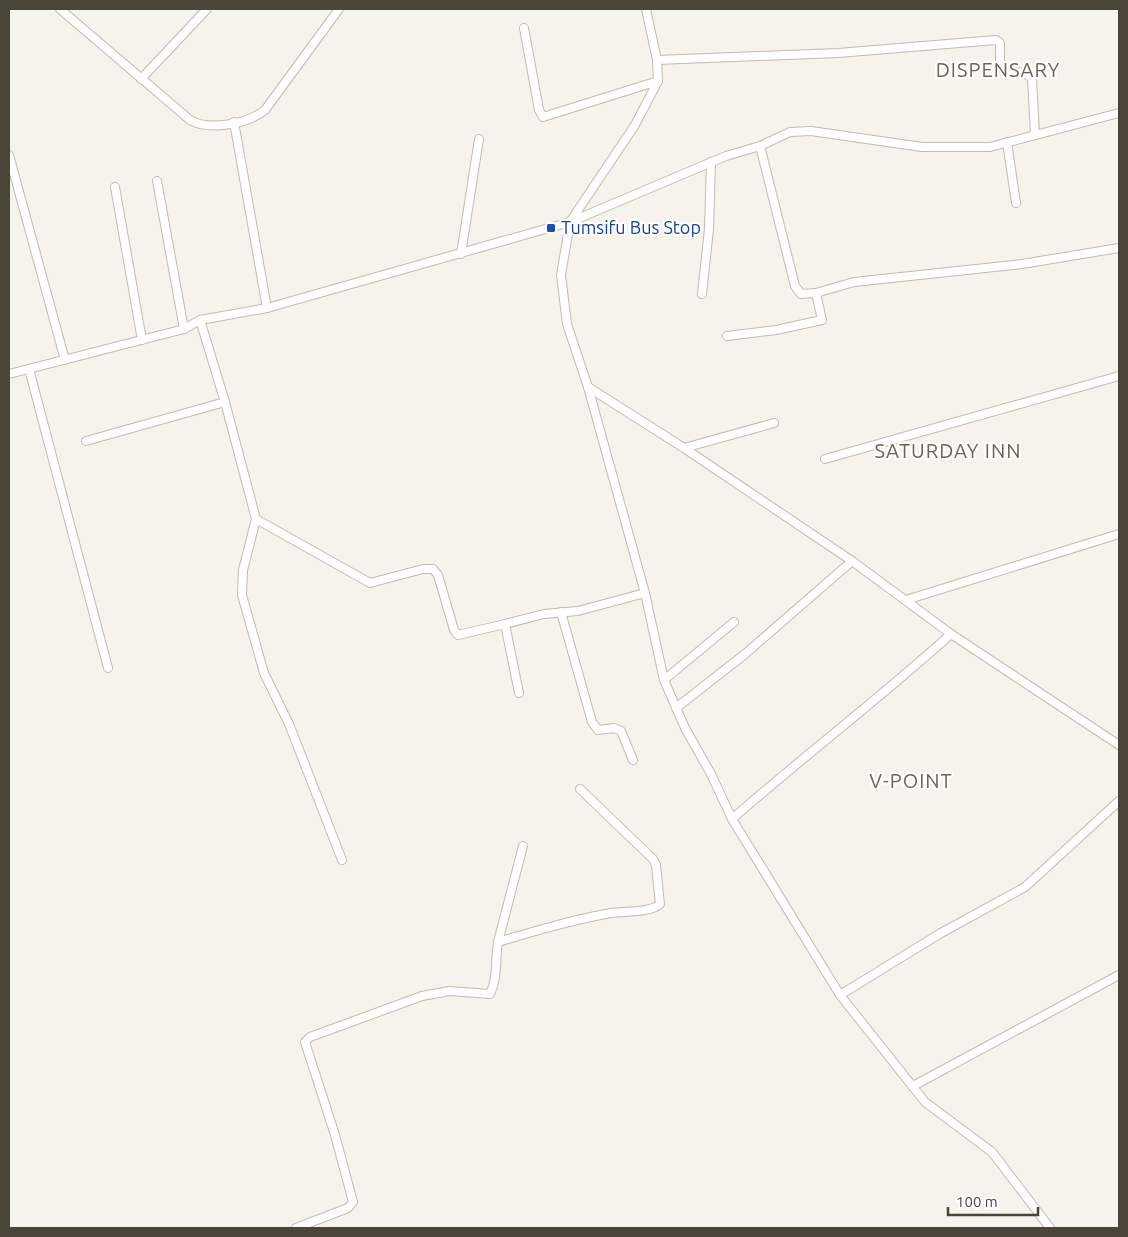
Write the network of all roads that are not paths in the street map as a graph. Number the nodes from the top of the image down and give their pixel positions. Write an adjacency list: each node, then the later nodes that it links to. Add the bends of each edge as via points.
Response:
1 (60, 9): 7 (street)
2 (206, 9): 7 (street)
3 (339, 9): 10 (street, via 265,110)
4 (646, 9): 6 (street)
5 (524, 28): 8 (street, via 543,117)
6 (657, 60): 8 (street); 11 (street, via 838,54 996,40 1000,42 1002,70 1024,73 1032,78)
7 (141, 78): 10 (street, via 198,125)
8 (658, 80): 20 (street, via 635,125)
9 (1119, 113): 11 (street)
10 (234, 122): 25 (street)
11 (1034, 135): 13 (street)
12 (479, 139): 22 (street)
13 (1007, 142): 14 (street, via 990,147 940,148 800,131 790,132); 19 (street)
14 (760, 146): 16 (street); 23 (street, via 795,286 801,294)
15 (9, 155): 30 (street)
16 (711, 162): 20 (street); 24 (street)
17 (157, 181): 27 (street)
18 (115, 187): 29 (street)
19 (1016, 203)
20 (570, 222): 22 (street); 34 (street, via 561,275 567,324)
21 (1119, 248): 23 (street, via 1022,264 854,282)
22 (461, 254): 25 (street)
23 (816, 292): 28 (street, via 822,315 818,322)
24 (702, 294)
25 (267, 308): 26 (street)
26 (200, 320): 27 (street); 35 (street)
27 (184, 329): 29 (street)
28 (727, 336)
29 (142, 340): 30 (street)
30 (65, 360): 31 (street)
31 (29, 369): 32 (street); 49 (street)
32 (9, 374)
33 (1119, 376): 39 (street)
34 (588, 387): 38 (street); 43 (street)
35 (225, 402): 37 (street); 40 (street)
36 (774, 423): 38 (street)
37 (86, 441)
38 (684, 448): 42 (street)
39 (826, 459)
40 (256, 519): 47 (street, via 370,583 433,569 458,635); 59 (street, via 243,570 242,595 264,673 289,724)
41 (1119, 534): 44 (street)
42 (852, 561): 44 (street); 52 (street, via 745,654)
43 (645, 592): 45 (street); 50 (street)
44 (906, 600): 48 (street)
45 (561, 612): 47 (street); 54 (street, via 592,722 598,730 614,728 621,731)
46 (734, 622): 50 (street)
47 (506, 624): 51 (street)
48 (951, 634): 53 (street); 57 (street)
49 (108, 668)
50 (664, 680): 52 (street)
51 (519, 693)
52 (676, 708): 57 (street)
53 (1119, 745)
54 (633, 760)
55 (580, 789): 60 (street, via 653,859 660,904 653,908 555,925)
56 (1119, 801): 62 (street, via 1025,887)
57 (732, 819): 62 (street)
58 (523, 846): 60 (street)
59 (342, 860)
60 (498, 942): 64 (street, via 495,984 490,994 449,991 422,996 310,1037 305,1042 353,1202 348,1208)
61 (1119, 975): 63 (street)
62 (840, 994): 63 (street)
63 (913, 1086): 65 (street, via 925,1102 992,1152)
64 (296, 1228)
65 (1050, 1228)

